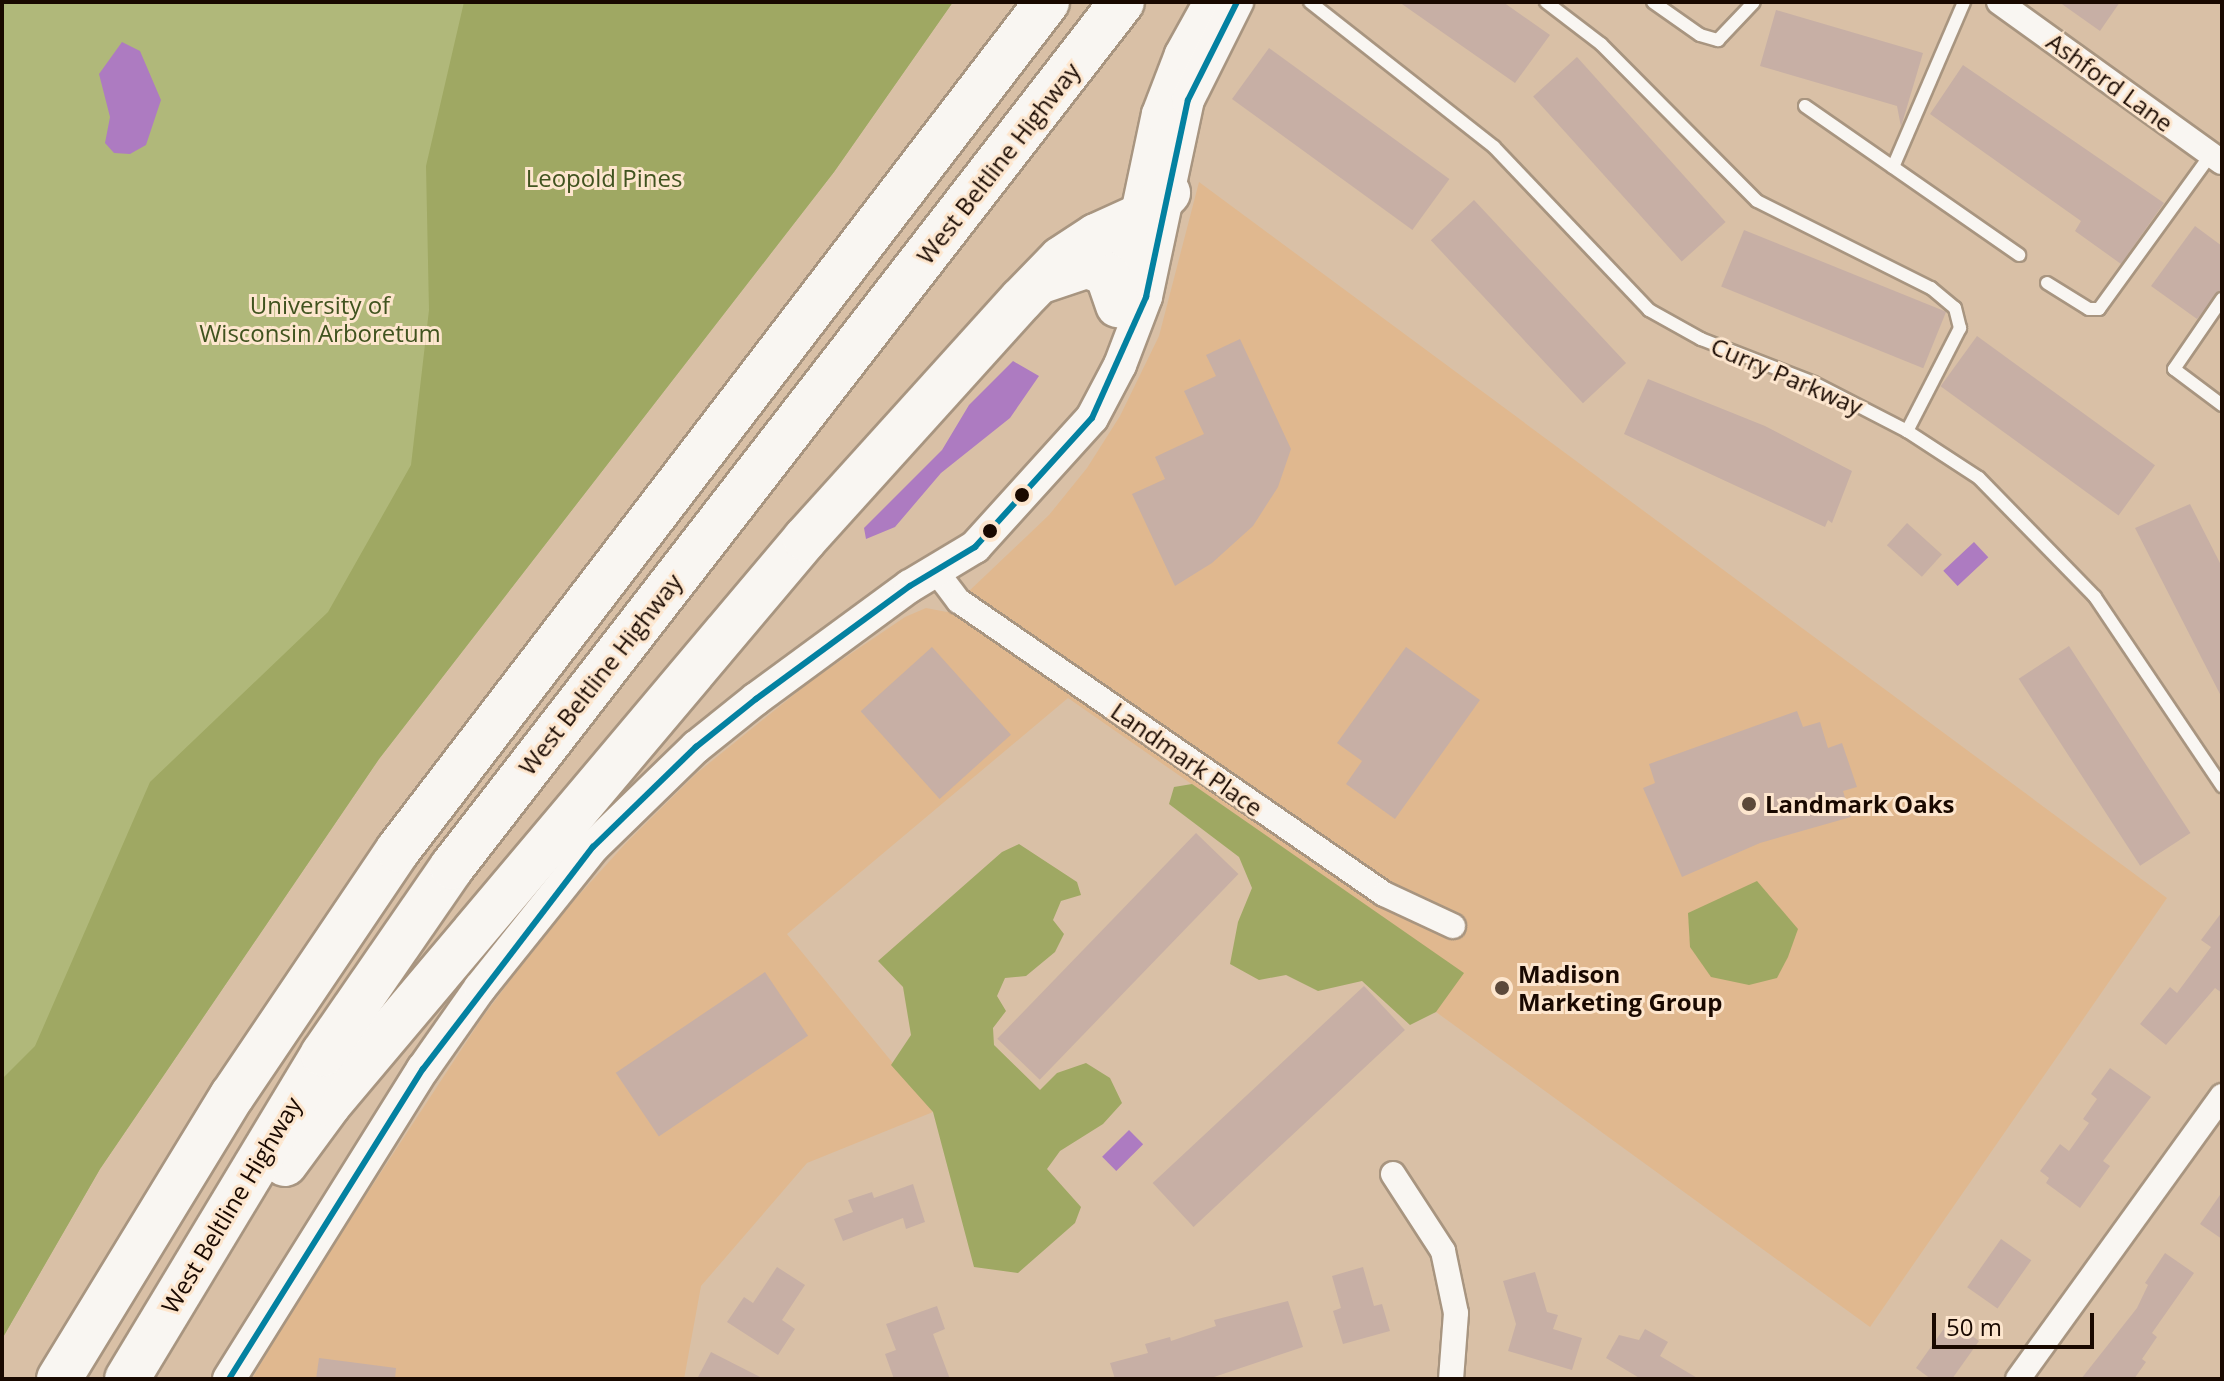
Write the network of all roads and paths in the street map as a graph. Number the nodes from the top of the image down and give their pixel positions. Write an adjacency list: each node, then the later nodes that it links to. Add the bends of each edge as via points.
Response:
1 (1023, 2): 16 (highway)
2 (1047, 2): 16 (highway)
3 (1122, 2): 30 (highway, West Beltline Highway, via 452,867 315,1067)
4 (1210, 2): 15 (street, via 1181,54 1158,114)
5 (1237, 2): 15 (street, via 1188,100)
6 (1310, 2): 23 (lane, Curry Parkway, via 1494,147 1649,310 1701,339 1814,383)
7 (1546, 2): 23 (lane, via 1601,44 1757,201 1931,288 1955,308 1960,328)
8 (1653, 2): 9 (lane, via 1700,35 1718,40)
9 (1754, 2)
10 (1964, 2): 14 (lane)
11 (1999, 2): 13 (street, Ashford Lane)
12 (1805, 106): 14 (lane)
13 (2217, 158): 19 (lane, via 2099,309 2089,309)
14 (1893, 167): 17 (lane)
15 (1153, 205): 18 (highway, via 1096,236); 21 (street); 24 (street, via 1146,297 1092,418)
16 (875, 225): 31 (highway, via 398,850 232,1096)
17 (2019, 255)
18 (1041, 280): 21 (highway, via 1086,266 1108,276); 30 (highway, via 805,539 329,1104)
19 (2047, 283)
20 (2222, 299): 22 (lane, via 2174,369)
21 (1118, 305): 24 (street, via 1074,412)
22 (2222, 405)
23 (1907, 431): 26 (lane, Curry Parkway, via 1979,478 2095,597)
24 (1067, 445): 25 (street, via 1007,517 975,547)
25 (936, 571): 27 (street, Landmark Place, via 959,601 1334,860 1384,894); 32 (street, via 696,747 593,847 480,988 415,1082)
26 (2222, 786)
27 (1453, 926)
28 (2222, 1096): 34 (street)
29 (1393, 1174): 33 (street, via 1443,1251 1456,1313)
30 (130, 1374)
31 (59, 1379)
32 (229, 1379)
33 (1451, 1379)
34 (2018, 1379)

